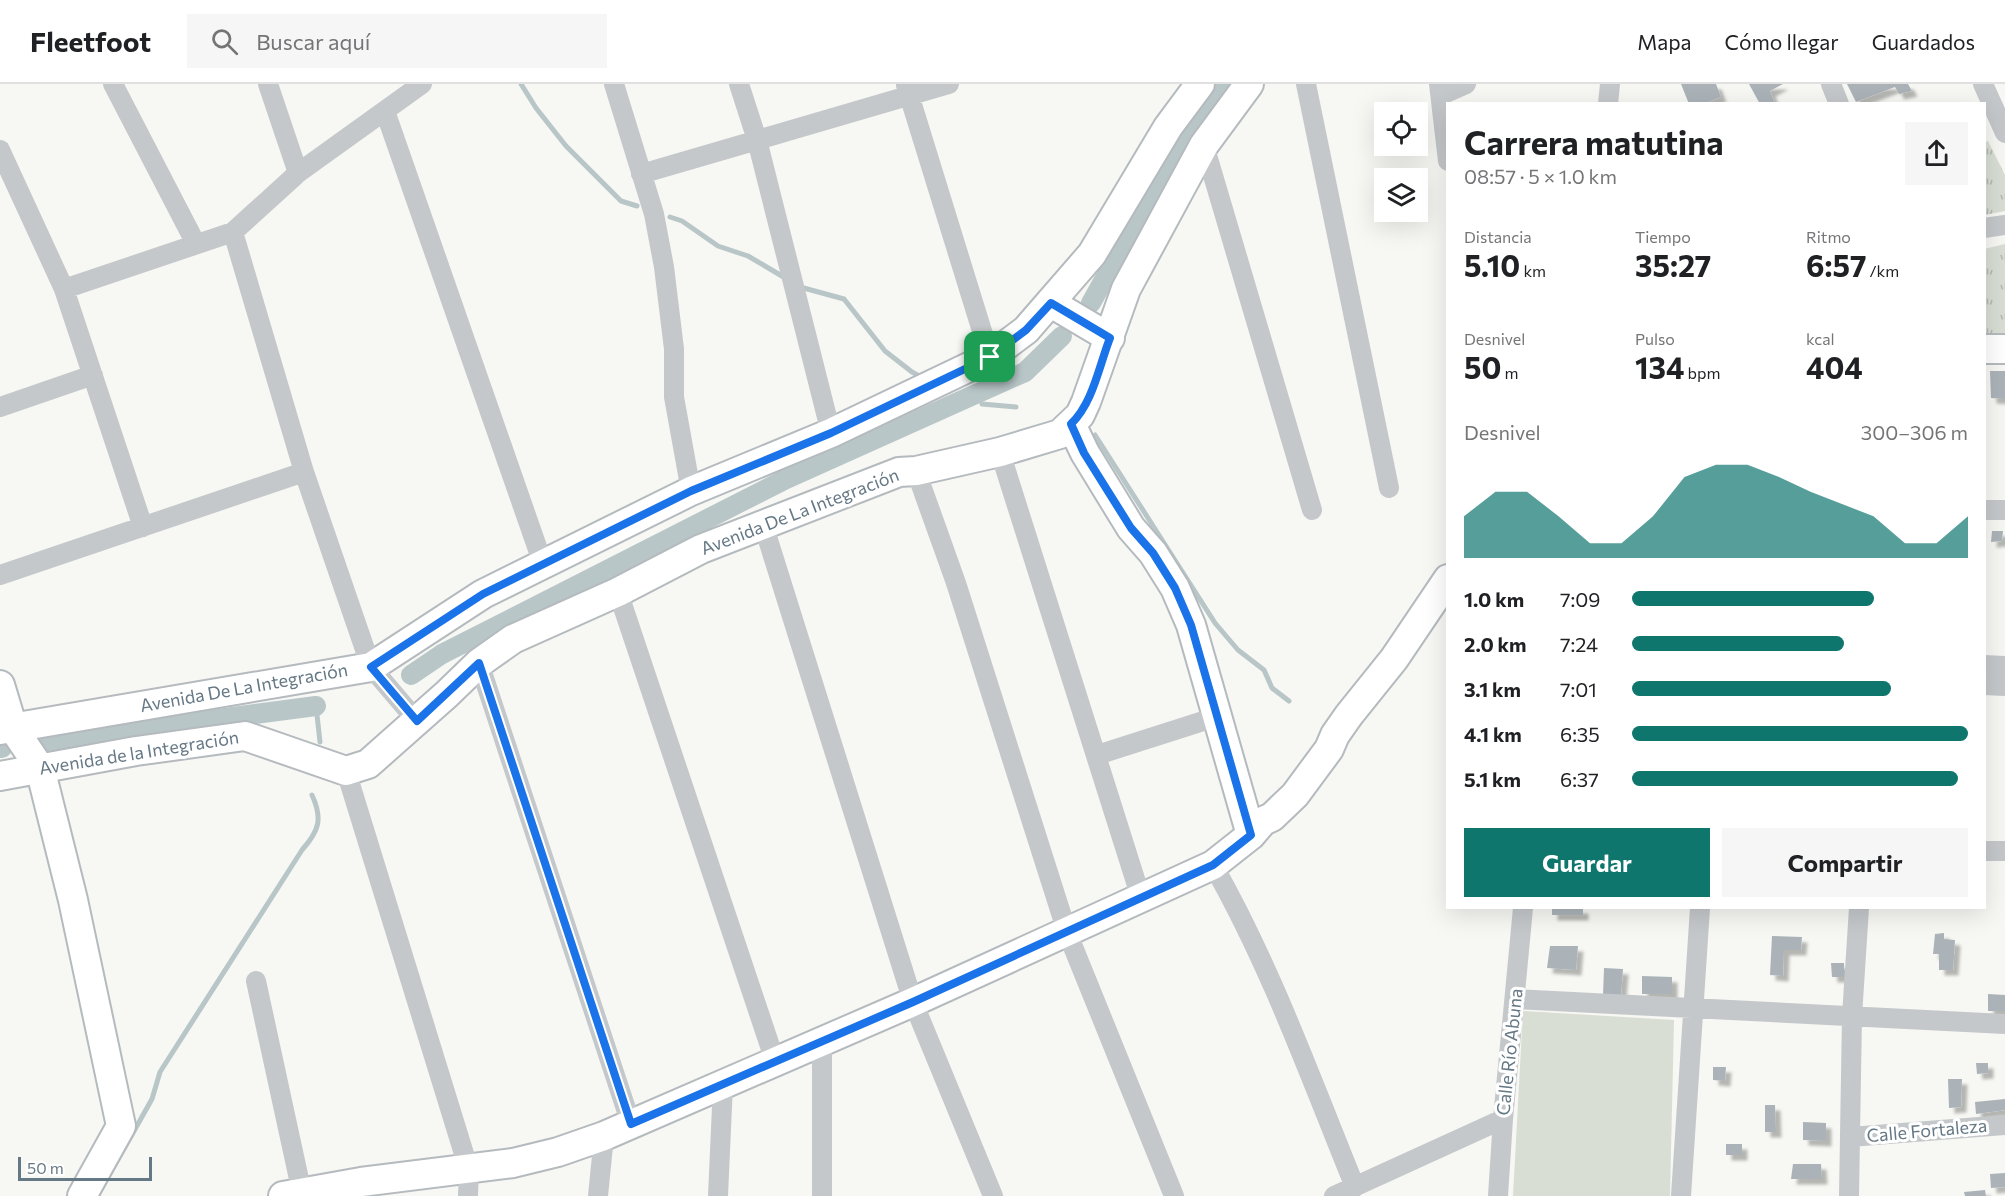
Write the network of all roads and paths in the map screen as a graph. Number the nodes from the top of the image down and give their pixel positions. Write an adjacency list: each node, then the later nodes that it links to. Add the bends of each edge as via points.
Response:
1 (113, 84): 29 (street)
2 (268, 84): 24 (street)
3 (422, 84): 18 (street)
4 (614, 84): 25 (street)
5 (739, 84): 20 (street)
6 (949, 84): 15 (street)
7 (1249, 84): 22 (main road, Avenida De La Integración)
8 (1306, 84): 43 (street)
9 (1466, 84): 14 (street)
10 (1610, 84): 16 (street)
11 (1831, 84): 17 (street)
12 (1983, 84): 19 (street)
13 (1197, 86): 31 (main road, Avenida De La Integración, via 1092,254)
14 (1440, 89): 21 (street)
15 (908, 90): 20 (street); 35 (street)
16 (1608, 102)
17 (1838, 102)
18 (385, 111): 24 (street); 50 (street)
19 (2005, 133)
20 (757, 140): 25 (street); 39 (street)
21 (1446, 143)
22 (1204, 145): 32 (main road, Avenida De La Integración, via 1126,289); 45 (street)
23 (0, 150): 30 (street)
24 (298, 173): 28 (street)
25 (641, 174): 44 (street, via 654,214 664,267 674,349 674,397)
26 (2005, 225): 27 (street)
27 (1986, 228)
28 (233, 232): 29 (street); 42 (street)
29 (196, 244): 30 (street)
30 (64, 289): 36 (street)
31 (1051, 303): 32 (main road); 35 (main road, Avenida De La Integración, via 1026,330)
32 (1110, 338): 38 (main road, Avenida De La Integración, via 1086,402)
33 (1986, 349): 34 (main road)
34 (2005, 349)
35 (990, 357): 39 (main road, Avenida De La Integración)
36 (93, 375): 37 (street); 49 (street)
37 (0, 407)
38 (1071, 424): 40 (main road, Avenida De La Integración, via 1060,434); 61 (main road, via 1084,453 1131,528 1175,588 1191,625)
39 (831, 433): 44 (main road, Avenida De La Integración)
40 (1000, 452): 41 (main road, Avenida De La Integración); 64 (street)
41 (916, 471): 48 (main road, Avenida De La Integración, via 899,472); 76 (street, via 956,583)
42 (304, 472): 49 (street); 57 (street)
43 (1389, 488)
44 (691, 491): 50 (main road, Avenida De La Integración)
45 (1312, 510)
46 (1986, 510): 47 (street)
47 (2005, 510)
48 (763, 524): 53 (main road, Avenida De La Integración, via 701,549); 79 (street)
49 (143, 527): 51 (street)
50 (543, 564): 57 (main road, Avenida De La Integración, via 483,594)
51 (0, 575)
52 (1446, 582): 68 (main road, via 1294,795)
53 (618, 592): 54 (main road, Avenida De La Integración, via 513,639); 84 (street)
54 (479, 663): 62 (main road, Avenida De La Integración); 87 (street)
55 (1986, 665): 56 (street)
56 (2005, 666)
57 (371, 667): 62 (street); 63 (main road, Avenida De La Integración)
58 (0, 685): 63 (main road)
59 (1986, 685): 60 (street)
60 (2005, 686)
61 (1219, 716): 64 (street); 68 (main road)
62 (417, 721): 66 (main road, Avenida De La Integración, via 368,764)
63 (6, 729): 65 (main road)
64 (1097, 755): 72 (street)
65 (40, 768): 66 (main road, Avenida de la Integración, via 245,736); 67 (main road, Avenida de la Integración); 94 (main road, via 73,900 121,1126)
66 (346, 771): 91 (street)
67 (0, 776)
68 (1251, 835): 71 (main road)
69 (1986, 851): 70 (street)
70 (2005, 851)
71 (1213, 865): 72 (main road); 92 (street, via 1268,975)
72 (1141, 898): 76 (main road)
73 (1523, 909): 78 (street, Calle Río Abuna)
74 (1700, 909): 80 (street)
75 (1859, 909): 81 (street)
76 (1067, 932): 79 (main road); 99 (street)
77 (256, 981): 93 (street)
78 (1515, 999): 80 (street); 86 (street, Calle Río Abuna)
79 (913, 1002): 83 (main road); 98 (street)
80 (1693, 1008): 81 (street); 102 (street)
81 (1852, 1016): 82 (street); 90 (street)
82 (2005, 1024)
83 (822, 1040): 84 (main road); 97 (street)
84 (776, 1060): 85 (main road)
85 (723, 1084): 87 (main road); 96 (street)
86 (1503, 1119): 92 (street); 101 (street, Calle Río Abuna)
87 (631, 1124): 89 (main road)
88 (2005, 1125): 90 (street, Calle Fortaleza)
89 (604, 1136): 91 (main road, via 513,1163); 95 (street)
90 (1850, 1137): 103 (street)
91 (468, 1183): 93 (main road, via 361,1182)
92 (1355, 1187): 100 (street)
93 (293, 1194)
94 (82, 1196)
95 (598, 1196)
96 (717, 1196)
97 (822, 1196)
98 (993, 1196)
99 (1174, 1196)
100 (1334, 1196)
101 (1498, 1196)
102 (1681, 1196)
103 (1849, 1196)

